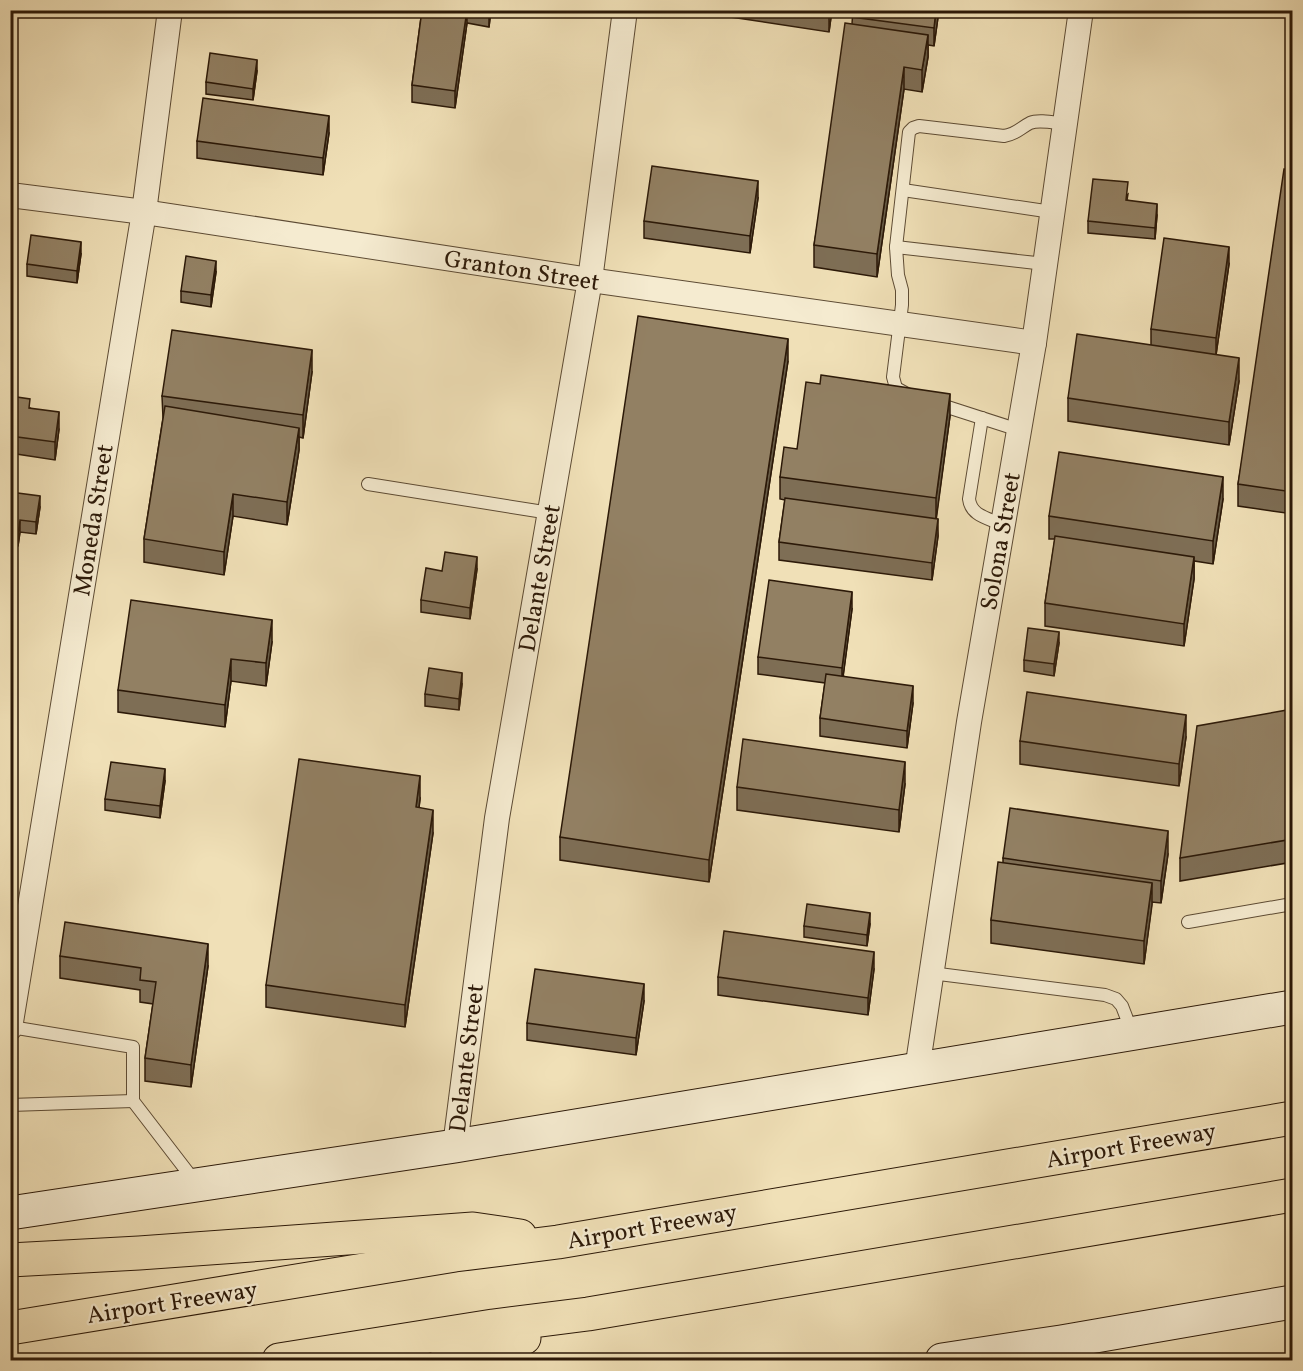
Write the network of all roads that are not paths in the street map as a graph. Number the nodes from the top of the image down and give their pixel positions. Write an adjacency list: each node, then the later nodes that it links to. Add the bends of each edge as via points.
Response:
1 (170, 10): 7 (street, Moneda Street)
2 (625, 10): 11 (street, Delante Street)
3 (1081, 10): 4 (street, Solona Street)
4 (1065, 124): 5 (lane, via 1036,121 1004,136 913,128 909,132); 8 (street, Solona Street)
5 (903, 190): 8 (lane); 9 (lane)
6 (10, 195): 7 (street, Granton Street)
7 (144, 212): 11 (street, Granton Street); 23 (street, Moneda Street)
8 (1052, 212): 10 (street, Solona Street)
9 (896, 247): 10 (lane); 12 (lane, via 902,290)
10 (1045, 264): 13 (street, Solona Street)
11 (590, 280): 12 (street, Granton Street); 17 (street, Delante Street)
12 (898, 324): 13 (street, Granton Street); 14 (lane, via 892,377 896,388)
13 (1034, 343): 15 (street, Solona Street)
14 (981, 418): 15 (lane); 18 (lane, via 970,507)
15 (1019, 430): 18 (street, Solona Street)
16 (368, 484): 17 (lane)
17 (550, 513): 29 (street, Delante Street, via 497,818)
18 (1003, 525): 21 (street, Solona Street)
19 (1293, 904): 20 (lane)
20 (1188, 922)
21 (931, 973): 24 (lane, via 1105,995 1122,1006); 25 (street, Solona Street)
22 (1293, 1007): 24 (main road)
23 (11, 1028): 26 (lane, via 133,1047)
24 (1133, 1034): 25 (main road)
25 (917, 1070): 29 (main road)
26 (133, 1101): 27 (lane); 30 (lane)
27 (10, 1105)
28 (1293, 1118): 33 (highway, Airport Freeway)
29 (455, 1146): 30 (main road)
30 (197, 1185): 32 (main road)
31 (1293, 1195): 36 (highway)
32 (10, 1213)
33 (558, 1242): 34 (highway, via 473,1229); 37 (highway, Airport Freeway, via 455,1255)
34 (10, 1260)
35 (1293, 1302): 40 (main road)
36 (588, 1314): 38 (highway); 39 (highway, via 504,1346)
37 (10, 1328)
38 (279, 1360)
39 (446, 1360)
40 (942, 1360)

